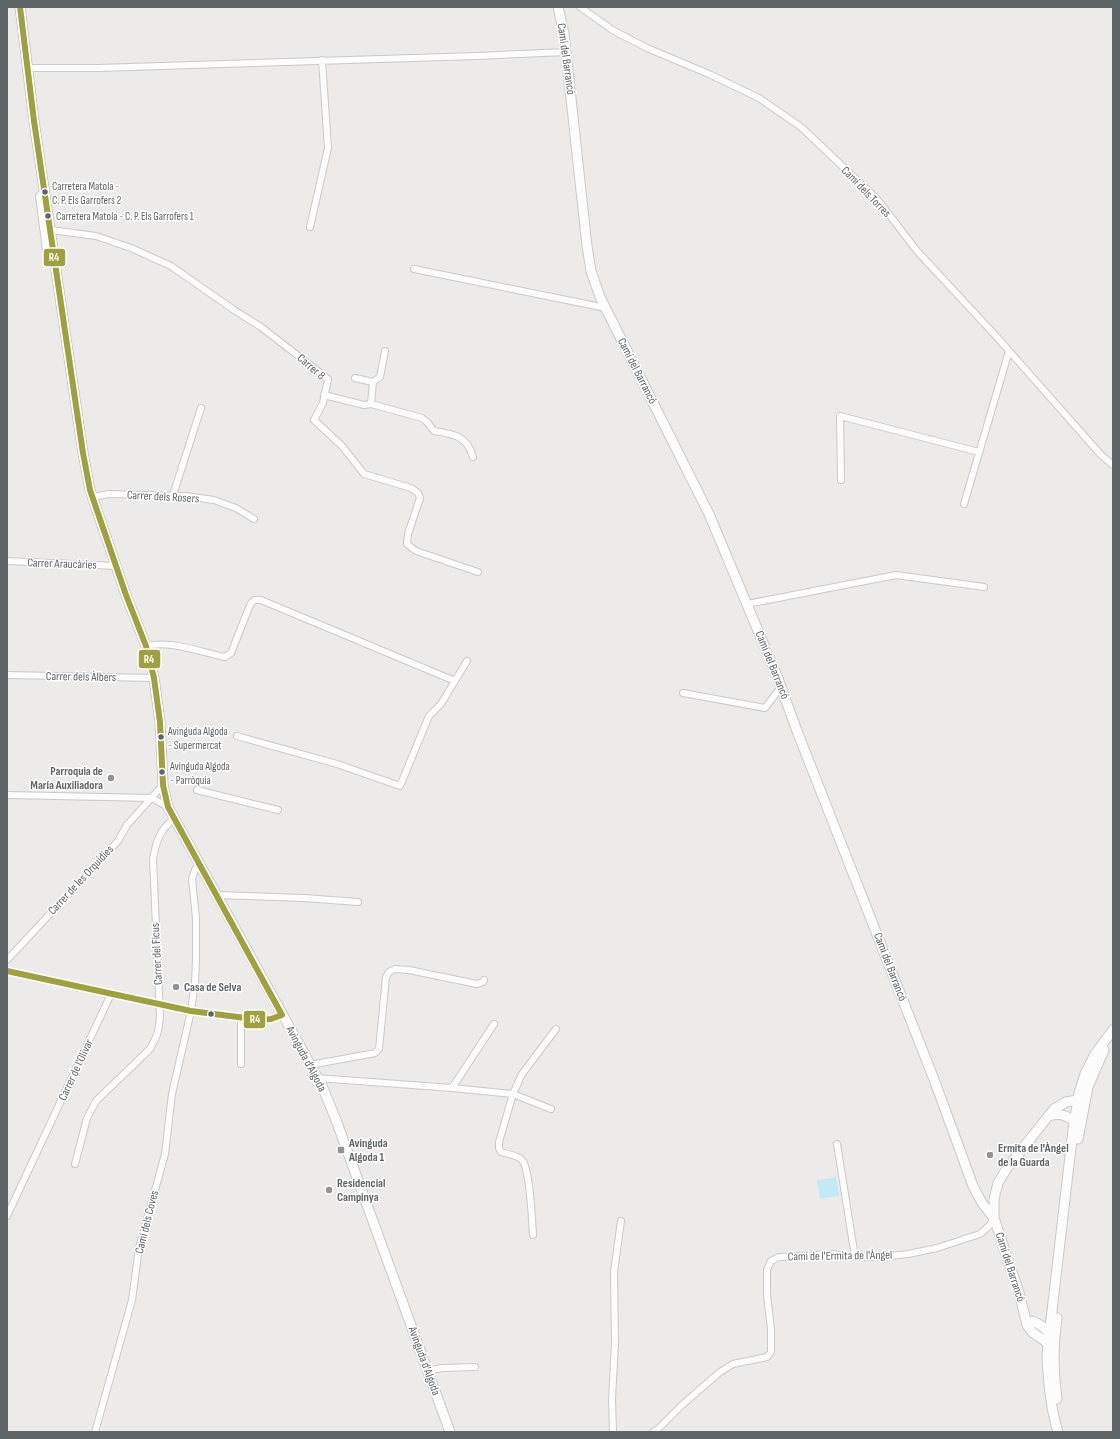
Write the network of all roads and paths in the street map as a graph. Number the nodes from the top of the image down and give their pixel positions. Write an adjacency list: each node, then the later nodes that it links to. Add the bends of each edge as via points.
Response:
1 (20, 7): 6 (street, Avinguda d'Algoda)
2 (558, 7): 4 (street, Camí del Barrancó)
3 (580, 7): 14 (street, Camí dels Torres, via 646,48 760,98 801,127 878,200 917,251)
4 (566, 52): 5 (street); 12 (street, Camí del Barrancó, via 591,272)
5 (322, 60): 6 (street); 8 (street, via 328,148)
6 (28, 68): 7 (street, Avinguda d'Algoda)
7 (45, 190): 9 (street, Avinguda d'Algoda); 10 (street, via 39,196)
8 (310, 226)
9 (50, 230): 17 (street, Carrer 8, via 96,236 171,266 261,327 328,379); 25 (street, Avinguda d'Algoda, via 83,453)
10 (46, 250)
11 (414, 269): 12 (street)
12 (606, 308): 32 (street, Camí del Barrancó, via 709,514)
13 (385, 351): 16 (street, via 380,377)
14 (1009, 351): 20 (street); 22 (street, Camí dels Torres, via 1101,455)
15 (355, 378): 16 (street)
16 (374, 382): 18 (street)
17 (324, 395): 18 (street, via 364,405); 30 (street, Carrer 8, via 323,403 314,420 342,446 364,474 411,488 418,493 420,498 407,544 416,551)
18 (371, 404): 21 (street, via 422,418 434,431 461,438 471,448)
19 (201, 408): 24 (street)
20 (979, 452): 23 (street, via 840,416); 26 (street)
21 (473, 457)
22 (1113, 465)
23 (841, 480)
24 (173, 495): 25 (street, Carrer dels Rosers, via 109,494); 27 (street, Carrer dels Rosers, via 214,500 236,508)
25 (93, 497): 29 (street, Avinguda d'Algoda)
26 (964, 504)
27 (254, 519)
28 (7, 561): 29 (street, Carrer Araucàries)
29 (116, 566): 33 (street, Avinguda d'Algoda)
30 (478, 572)
31 (984, 587): 32 (street, via 896,575)
32 (747, 604): 38 (street, Camí del Barrancó)
33 (146, 646): 36 (street, Avinguda d'Algoda); 37 (street, via 168,644 228,656 250,605 256,599)
34 (467, 661): 37 (street)
35 (7, 675): 36 (street, Carrer dels Àlbers)
36 (154, 678): 41 (street, Avinguda d'Algoda, via 160,722)
37 (455, 681): 40 (street, via 441,704 429,716 400,786 337,764)
38 (781, 687): 39 (street, via 765,708); 80 (street, Camí del Barrancó, via 968,1173 982,1204)
39 (683, 693)
40 (236, 736)
41 (163, 785): 44 (street, Carrer de les Orquídies); 45 (street, Avinguda d'Algoda)
42 (197, 790): 46 (street)
43 (7, 795): 44 (street)
44 (152, 798): 45 (street); 51 (street, Carrer de les Orquídies, via 127,826 118,841)
45 (168, 807): 47 (street, Avinguda d'Algoda)
46 (278, 810)
47 (174, 819): 48 (street, Avinguda d'Algoda); 55 (street, Carrer del Ficus, via 161,832 153,859)
48 (199, 864): 49 (street, Avinguda d'Algoda); 56 (street, Camí dels Coves, via 192,879 196,918 196,961)
49 (216, 895): 50 (street); 57 (street, Avinguda d'Algoda)
50 (358, 902)
51 (7, 960)
52 (7, 971): 54 (street)
53 (484, 980): 65 (street, via 477,984 395,969 386,977 379,1048 375,1053)
54 (111, 994): 55 (street); 79 (street, Carrer de l'Olivar)
55 (159, 1004): 56 (street); 78 (street, Carrer del Ficus, via 159,1026 150,1049 96,1101 87,1118)
56 (191, 1011): 58 (street); 92 (street, Camí dels Coves, via 172,1094 165,1154 139,1248 132,1300)
57 (282, 1015): 58 (street, via 260,1020); 65 (street, Avinguda d'Algoda)
58 (241, 1018): 64 (street)
59 (494, 1024): 67 (street)
60 (556, 1029): 68 (street, via 522,1074)
61 (1113, 1030): 69 (street, via 1095,1054 1085,1074)
62 (1113, 1035): 63 (street)
63 (1101, 1055): 72 (street, via 1093,1064); 76 (street, via 1088,1087)
64 (241, 1064)
65 (310, 1065): 66 (street, Avinguda d'Algoda)
66 (317, 1078): 67 (street); 91 (street, Avinguda d'Algoda, via 336,1120)
67 (452, 1088): 68 (street)
68 (513, 1094): 71 (street); 82 (street, via 499,1148 501,1152 523,1160)
69 (1078, 1100): 70 (street); 72 (street)
70 (1066, 1102): 72 (street); 74 (street)
71 (551, 1108)
72 (1076, 1110): 73 (street); 75 (street); 76 (street, via 1079,1117)
73 (1066, 1115): 74 (street); 75 (street)
74 (1048, 1116): 80 (street, via 998,1183 994,1199)
75 (1075, 1122): 85 (street)
76 (1078, 1139): 84 (street)
77 (837, 1144): 83 (street)
78 (75, 1164)
79 (7, 1216)
80 (994, 1218): 83 (street, Camí de l'Ermita de l'Àngel, via 980,1234 937,1248 881,1257); 86 (street, Camí del Barrancó)
81 (621, 1221): 94 (street, via 614,1272)
82 (533, 1235)
83 (855, 1257): 95 (street, Camí de l'Ermita de l'Àngel, via 832,1254 799,1255 779,1257 771,1261 767,1270 767,1295 771,1352 767,1357 733,1364 720,1372)
84 (1064, 1261): 87 (street, via 1060,1266 1052,1327); 89 (street, via 1056,1322)
85 (1051, 1315): 86 (street, via 1038,1320); 87 (street)
86 (1029, 1318): 87 (street); 88 (street, Camí del Barrancó, via 1027,1325)
87 (1047, 1330): 88 (street); 89 (street, via 1051,1338 1050,1358)
88 (1044, 1340): 96 (street, via 1055,1422)
89 (1054, 1366): 96 (street)
90 (475, 1367): 91 (street)
91 (427, 1371): 93 (street, Avinguda d'Algoda)
92 (95, 1432)
93 (450, 1432)
94 (613, 1432)
95 (653, 1432)
96 (1060, 1432)

